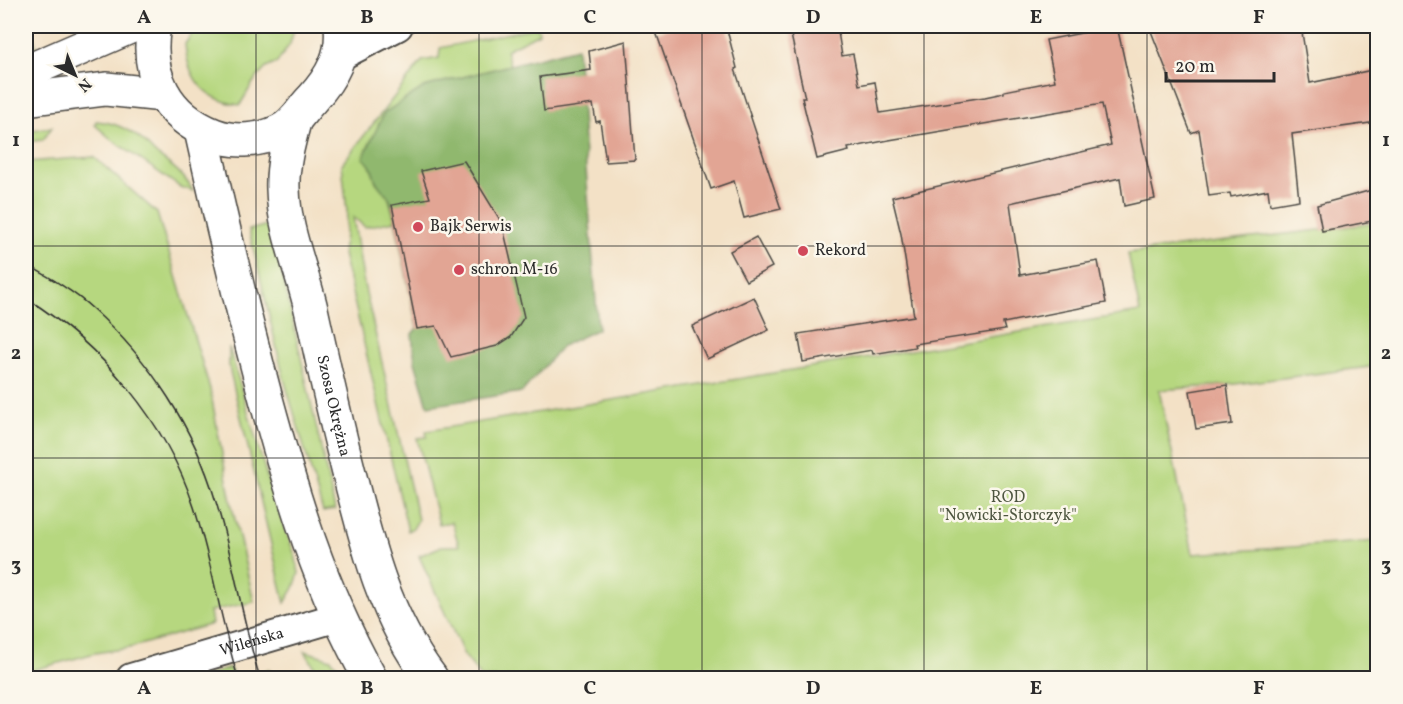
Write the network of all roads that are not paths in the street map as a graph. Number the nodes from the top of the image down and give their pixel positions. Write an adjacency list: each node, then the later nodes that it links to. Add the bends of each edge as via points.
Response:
1 (132, 26): 5 (street)
2 (154, 26): 6 (street, via 151,42 155,74)
3 (398, 26): 4 (street)
4 (340, 41): 8 (street, via 332,73)
5 (26, 72)
6 (164, 94): 7 (street, via 106,89); 9 (street, via 172,107)
7 (26, 99)
8 (301, 112): 9 (street, via 282,131 250,140 223,138); 13 (street, Szosa Okrężna, via 286,153 285,213 368,549 401,631)
9 (201, 130): 10 (street, via 238,295 293,497)
10 (338, 617): 11 (street, Wileńska); 12 (street)
11 (131, 678)
12 (370, 678)
13 (431, 678)

